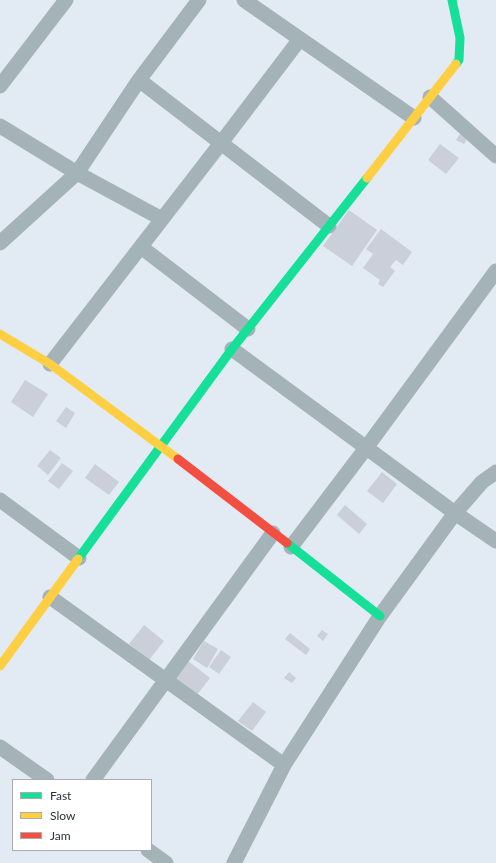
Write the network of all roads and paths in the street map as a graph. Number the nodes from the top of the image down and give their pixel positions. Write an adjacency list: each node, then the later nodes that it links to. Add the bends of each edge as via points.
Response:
1 (66, 0): 7 (street)
2 (198, 0): 6 (street)
3 (452, 0): 8 (street, via 460,38 459,60)
4 (253, 3): 5 (street)
5 (300, 39): 9 (street); 11 (street)
6 (139, 80): 11 (street); 13 (street)
7 (0, 85)
8 (430, 97): 9 (street); 12 (street)
9 (414, 118): 15 (street)
10 (0, 126): 13 (street)
11 (221, 143): 14 (street); 15 (street)
12 (496, 156)
13 (77, 173): 14 (street); 16 (street)
14 (162, 219): 17 (street)
15 (329, 226): 19 (street)
16 (0, 243)
17 (141, 247): 19 (street); 22 (street)
18 (496, 271): 24 (street)
19 (248, 329): 21 (street)
20 (0, 334): 22 (street)
21 (232, 349): 23 (street); 24 (street)
22 (50, 364): 23 (street)
23 (161, 446): 28 (street); 31 (street)
24 (366, 448): 27 (street); 30 (street)
25 (496, 472): 27 (street, via 482,482)
26 (0, 500): 31 (street)
27 (455, 513): 29 (street); 33 (street)
28 (273, 533): 30 (street); 35 (street)
29 (496, 541)
30 (291, 547): 33 (street)
31 (79, 558): 32 (street)
32 (50, 597): 34 (street); 35 (street)
33 (380, 616): 37 (street)
34 (0, 666)
35 (165, 680): 37 (street); 39 (street)
36 (0, 747): 38 (street)
37 (284, 765): 42 (street)
38 (46, 779)
39 (93, 779)
40 (149, 851): 41 (street)
41 (166, 863)
42 (234, 863)

